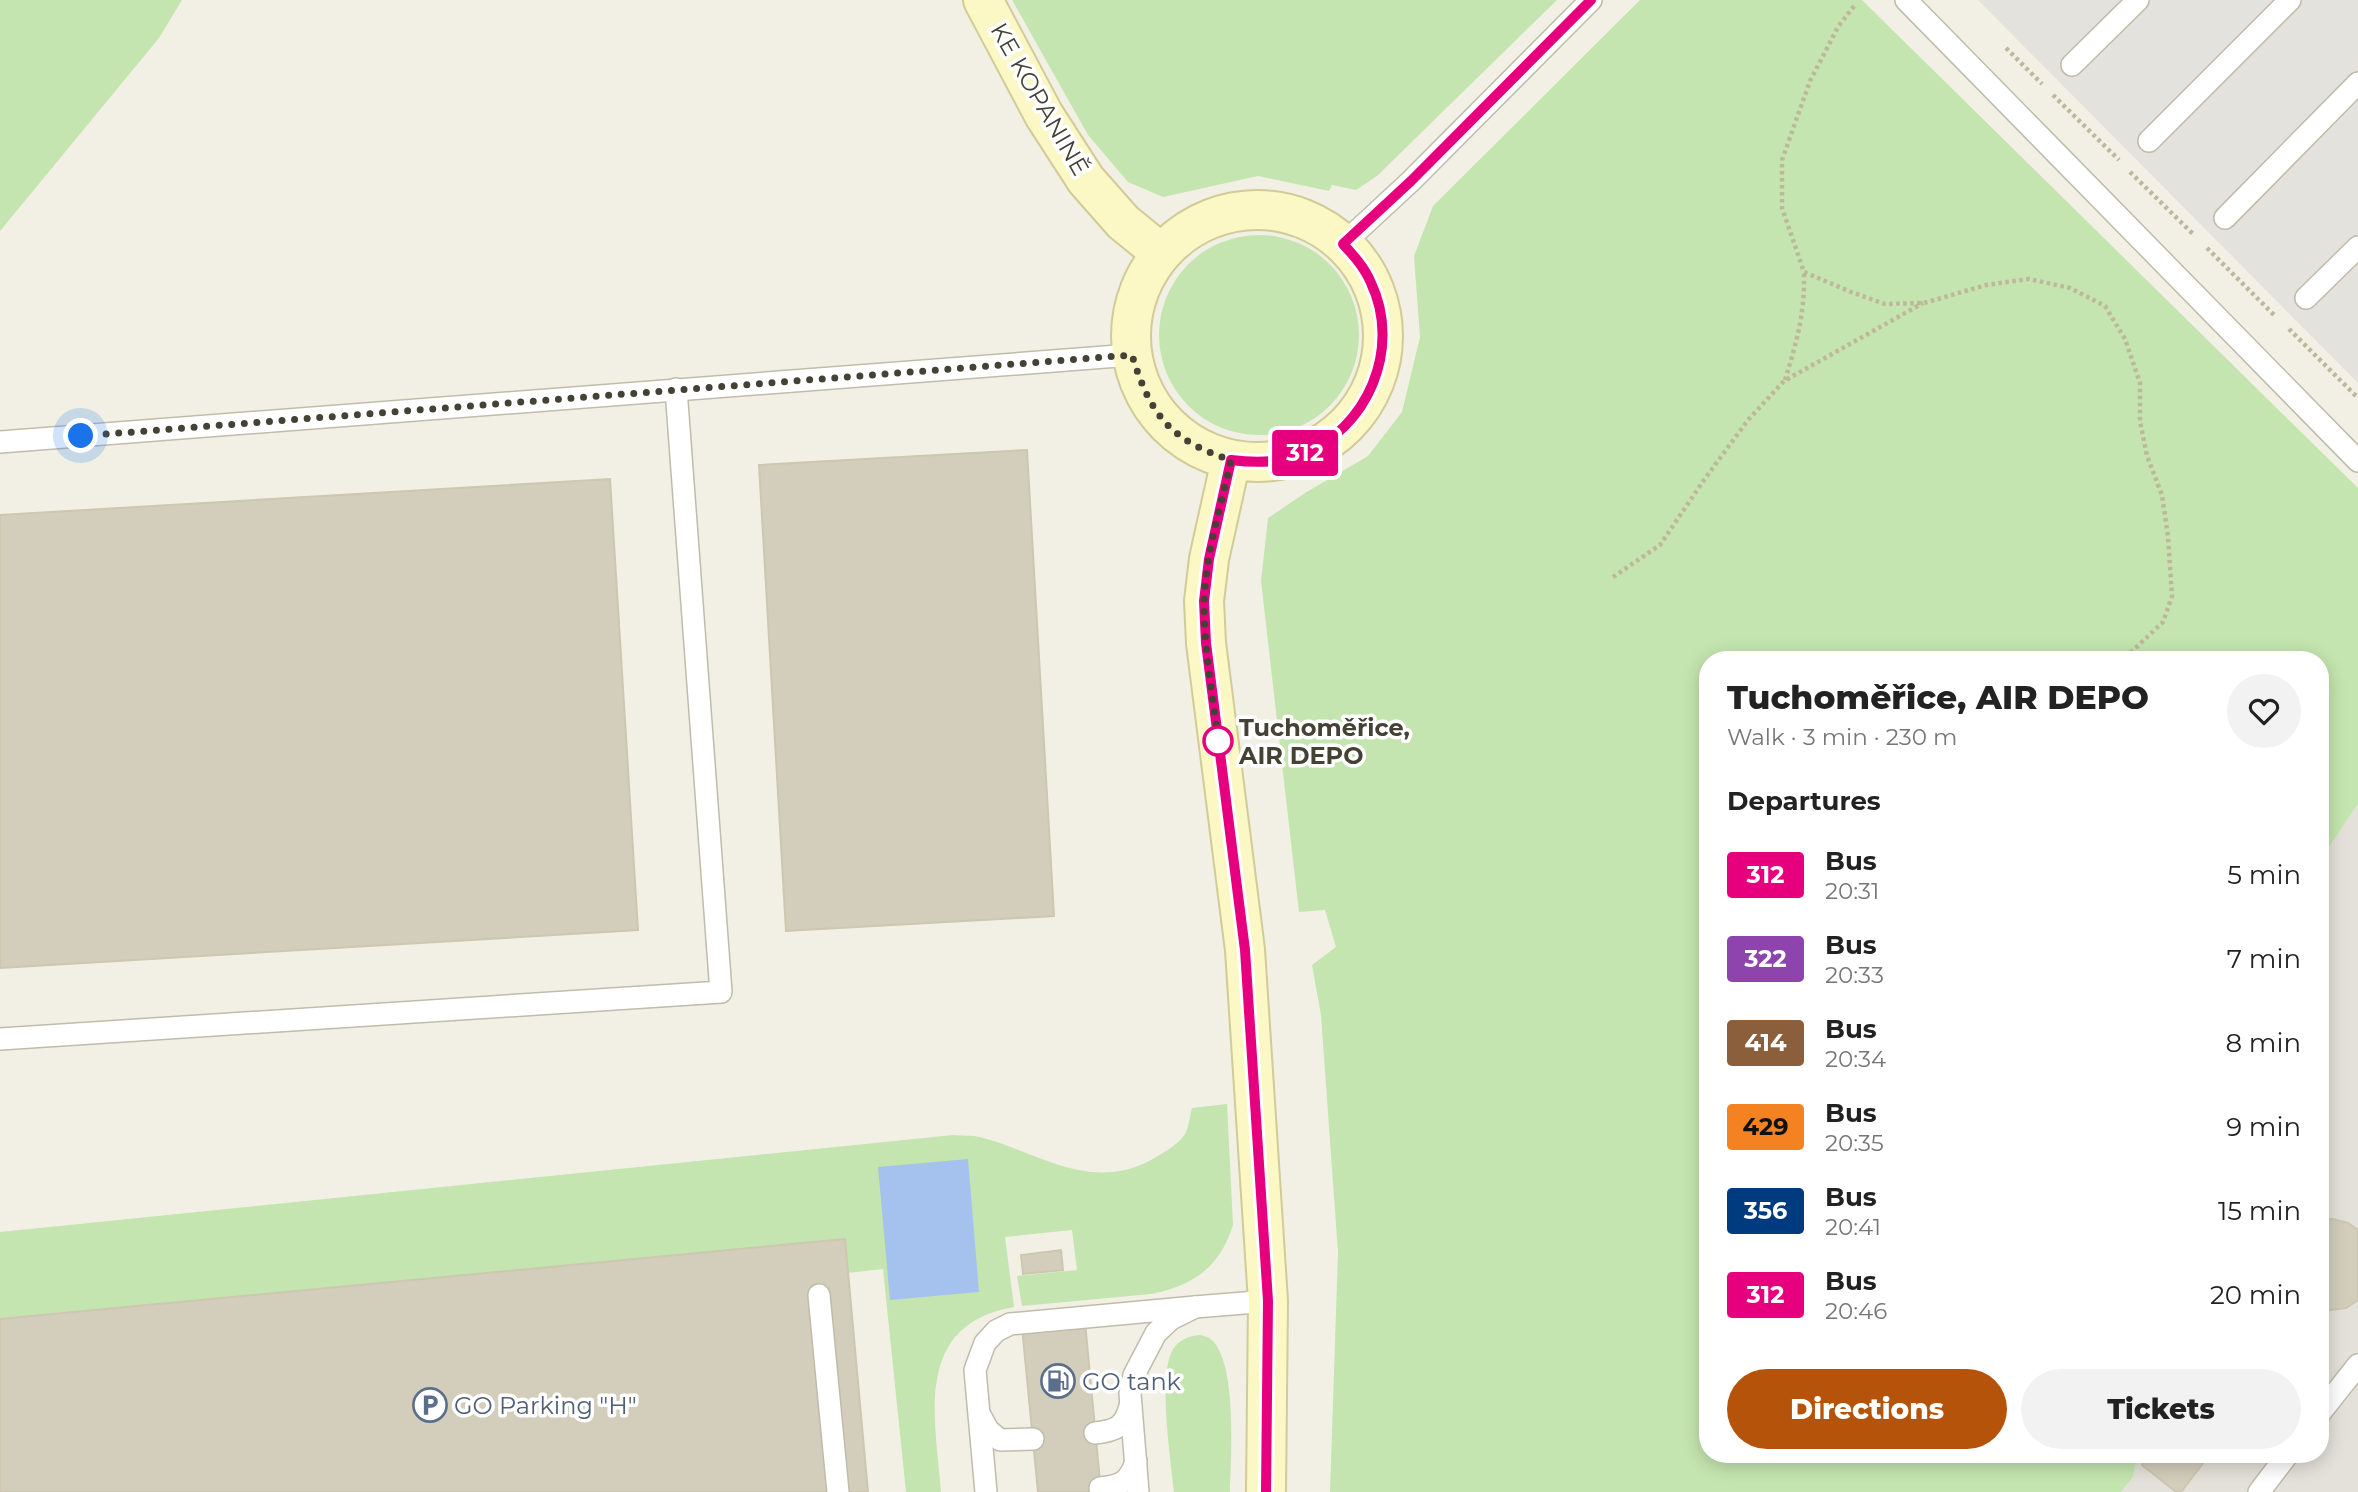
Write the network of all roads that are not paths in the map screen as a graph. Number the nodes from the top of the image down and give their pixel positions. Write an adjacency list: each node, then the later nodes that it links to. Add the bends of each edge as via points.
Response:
1 (984, 0): 12 (street, KE KOPANINĚ, via 1044,115 1086,180 1123,222)
2 (1591, 0): 10 (lane)
3 (1906, 0): 18 (lane)
4 (2138, 0): 6 (lane)
5 (2290, 0): 8 (lane)
6 (2072, 65)
7 (2358, 83): 9 (lane)
8 (2149, 141)
9 (2225, 218)
10 (1343, 244): 12 (street, via 1299,217 1249,210 1200,223); 17 (street, via 1371,282 1383,327 1377,374 1368,396 1339,432 1300,456 1254,463)
11 (2358, 247): 13 (lane)
12 (1161, 253): 14 (street, via 1138,291 1131,326)
13 (2306, 298)
14 (1132, 355): 15 (lane); 17 (street, via 1142,389 1158,415 1188,443)
15 (676, 389): 16 (lane); 19 (lane, via 721,992)
16 (0, 442)
17 (1231, 460): 21 (street, via 1204,601 1245,950)
18 (2358, 461)
19 (0, 1039)
20 (819, 1295): 33 (lane)
21 (1268, 1301): 22 (lane); 36 (street)
22 (1195, 1307): 25 (lane, via 1156,1333 1134,1375); 26 (lane, via 1010,1324 996,1331 985,1343 975,1370)
23 (2358, 1364): 24 (lane)
24 (2329, 1401)
25 (1130, 1406): 27 (lane, via 1122,1425); 29 (lane)
26 (980, 1415): 28 (lane, via 1000,1440); 31 (lane)
27 (1095, 1433)
28 (1033, 1438)
29 (1136, 1461): 32 (lane, via 1127,1480); 35 (lane)
30 (2281, 1463): 37 (lane)
31 (985, 1481): 34 (lane)
32 (1100, 1488)
33 (838, 1492)
34 (1000, 1492)
35 (1138, 1492)
36 (1266, 1492)
37 (2259, 1492)

